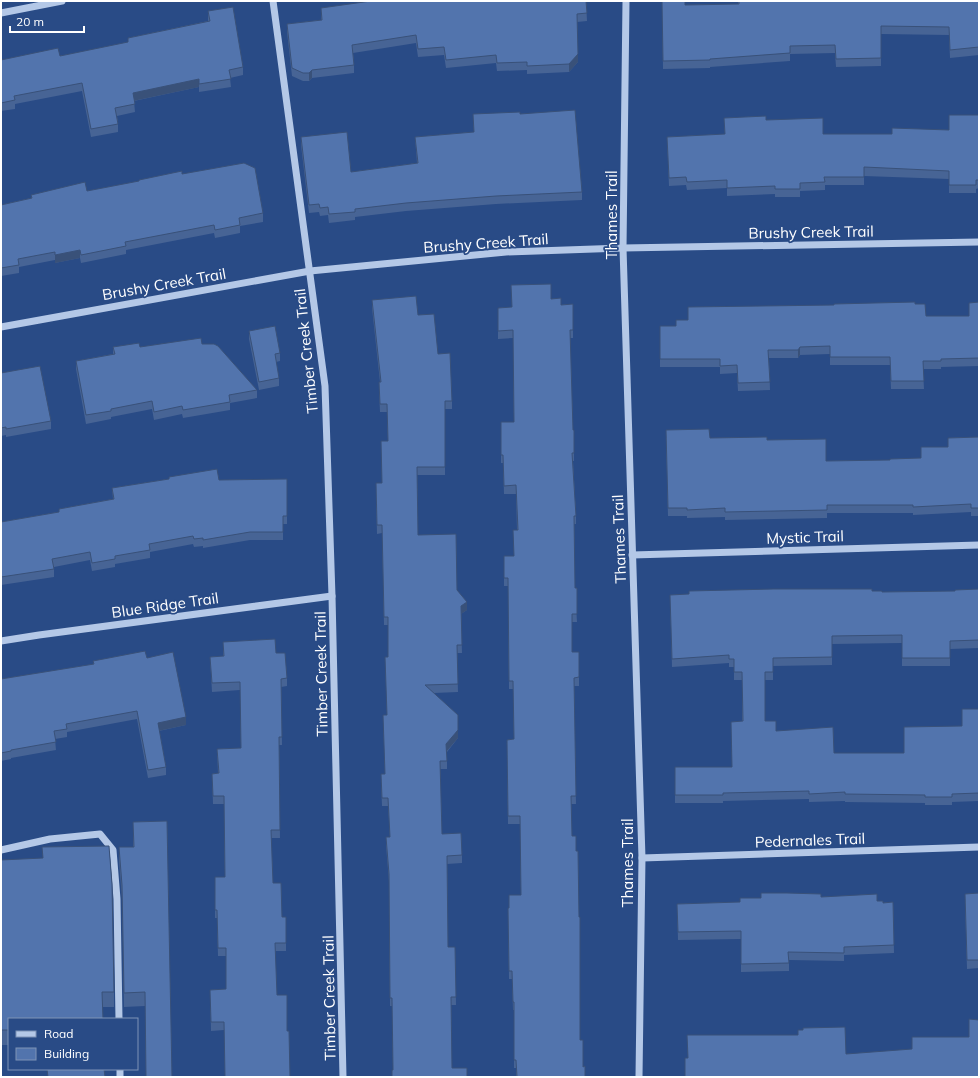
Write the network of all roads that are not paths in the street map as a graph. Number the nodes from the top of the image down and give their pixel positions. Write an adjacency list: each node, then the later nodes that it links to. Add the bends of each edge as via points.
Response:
1 (62, 1): 4 (street)
2 (273, 1): 7 (street, Timber Creek Trail)
3 (626, 1): 6 (street, Thames Trail)
4 (1, 13)
5 (979, 242): 6 (street, Brushy Creek Trail)
6 (623, 248): 7 (street, Brushy Creek Trail, via 506,252); 10 (street, Thames Trail)
7 (310, 271): 8 (street, Brushy Creek Trail); 11 (street, Timber Creek Trail, via 325,386)
8 (1, 326)
9 (979, 545): 10 (street, Mystic Trail)
10 (632, 556): 15 (street, Thames Trail)
11 (332, 596): 12 (street, Blue Ridge Trail); 17 (street, Timber Creek Trail)
12 (1, 642)
13 (979, 847): 15 (street, Pedernales Trail)
14 (1, 850): 16 (street, via 50,839 100,834 113,850 117,899)
15 (642, 858): 18 (street, Thames Trail)
16 (119, 1018)
17 (343, 1077)
18 (639, 1077)

